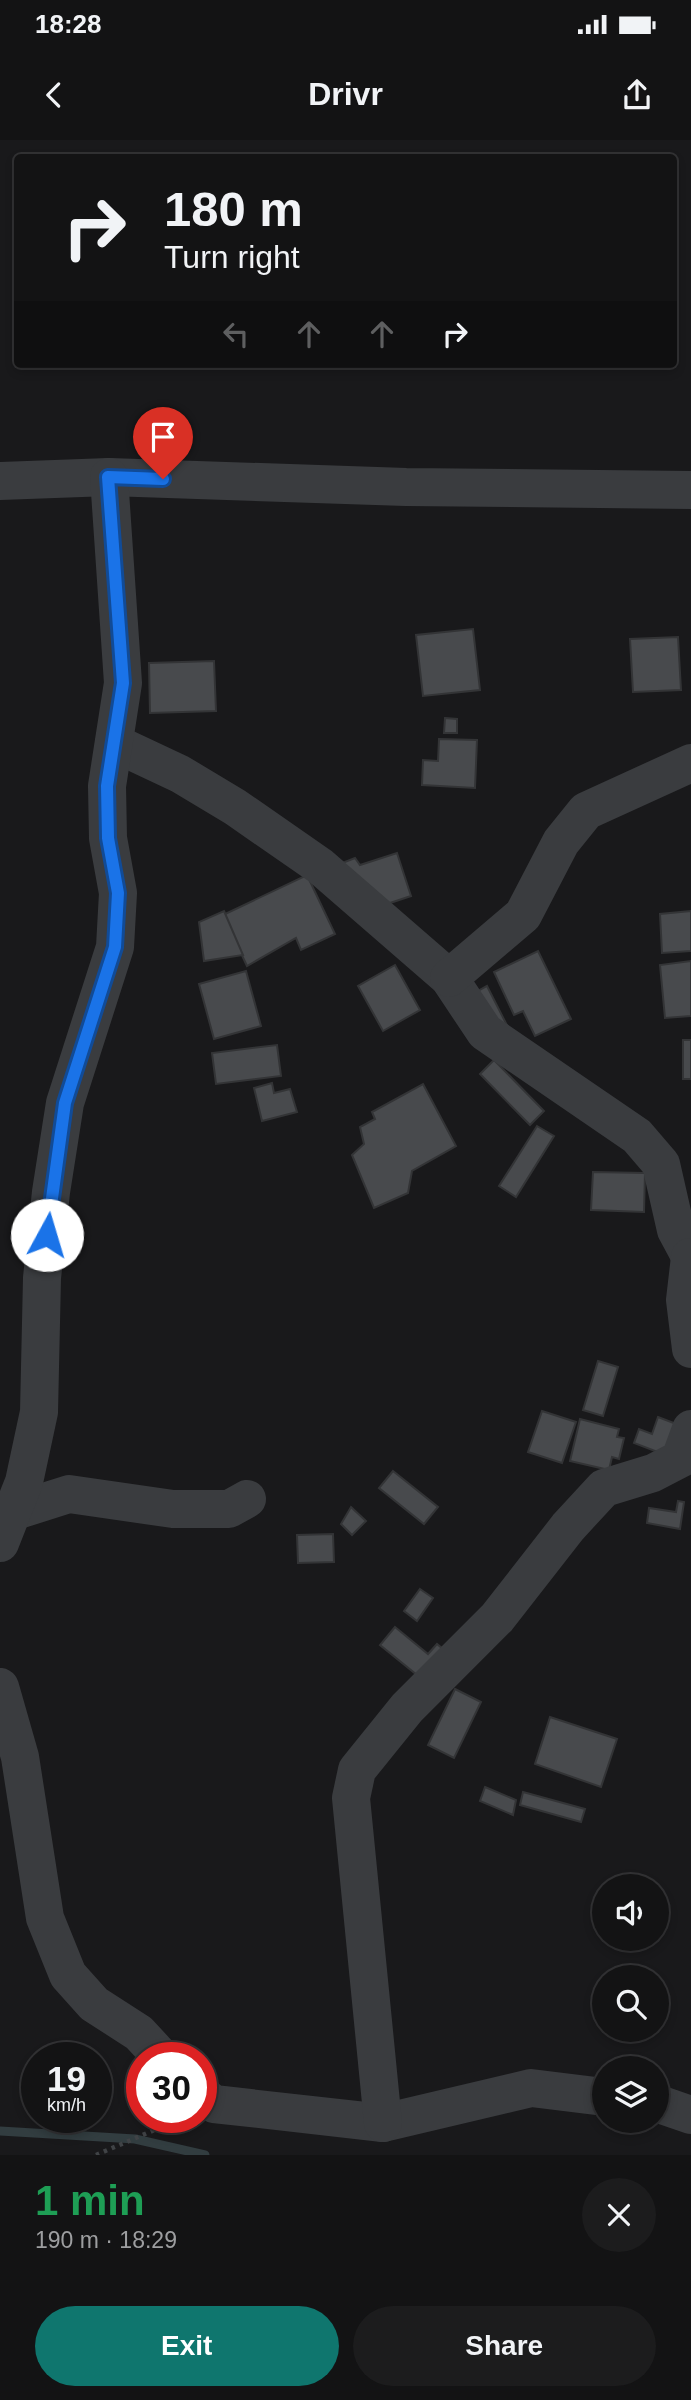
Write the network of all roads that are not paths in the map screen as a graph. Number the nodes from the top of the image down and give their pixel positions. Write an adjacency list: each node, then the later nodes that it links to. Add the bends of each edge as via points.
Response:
1 (108, 477): 2 (street); 3 (street); 4 (street, via 123,683)
2 (0, 481)
3 (691, 490)
4 (114, 744): 6 (street, via 180,774 320,866); 11 (street, via 107,786 108,838 118,893 115,947 65,1103 42,1278 39,1412 24,1482)
5 (691, 763): 6 (street, via 586,811 561,842 523,915)
6 (449, 978): 7 (street, via 485,1032 645,1145 661,1164 676,1230)
7 (690, 1258): 8 (street, via 685,1300)
8 (691, 1349)
9 (691, 1429): 18 (street, via 680,1459 604,1488 496,1618 407,1708 357,1770 351,1798)
10 (247, 1499): 11 (street, via 229,1509 173,1509 69,1494)
11 (6, 1528)
12 (0, 1687): 13 (street, via 20,1757 45,1918 68,1975 94,2004)
13 (147, 2042)
14 (592, 2096): 18 (street, via 531,2088)
15 (217, 2104): 18 (street)
16 (669, 2108): 17 (street)
17 (691, 2115)
18 (383, 2123)

